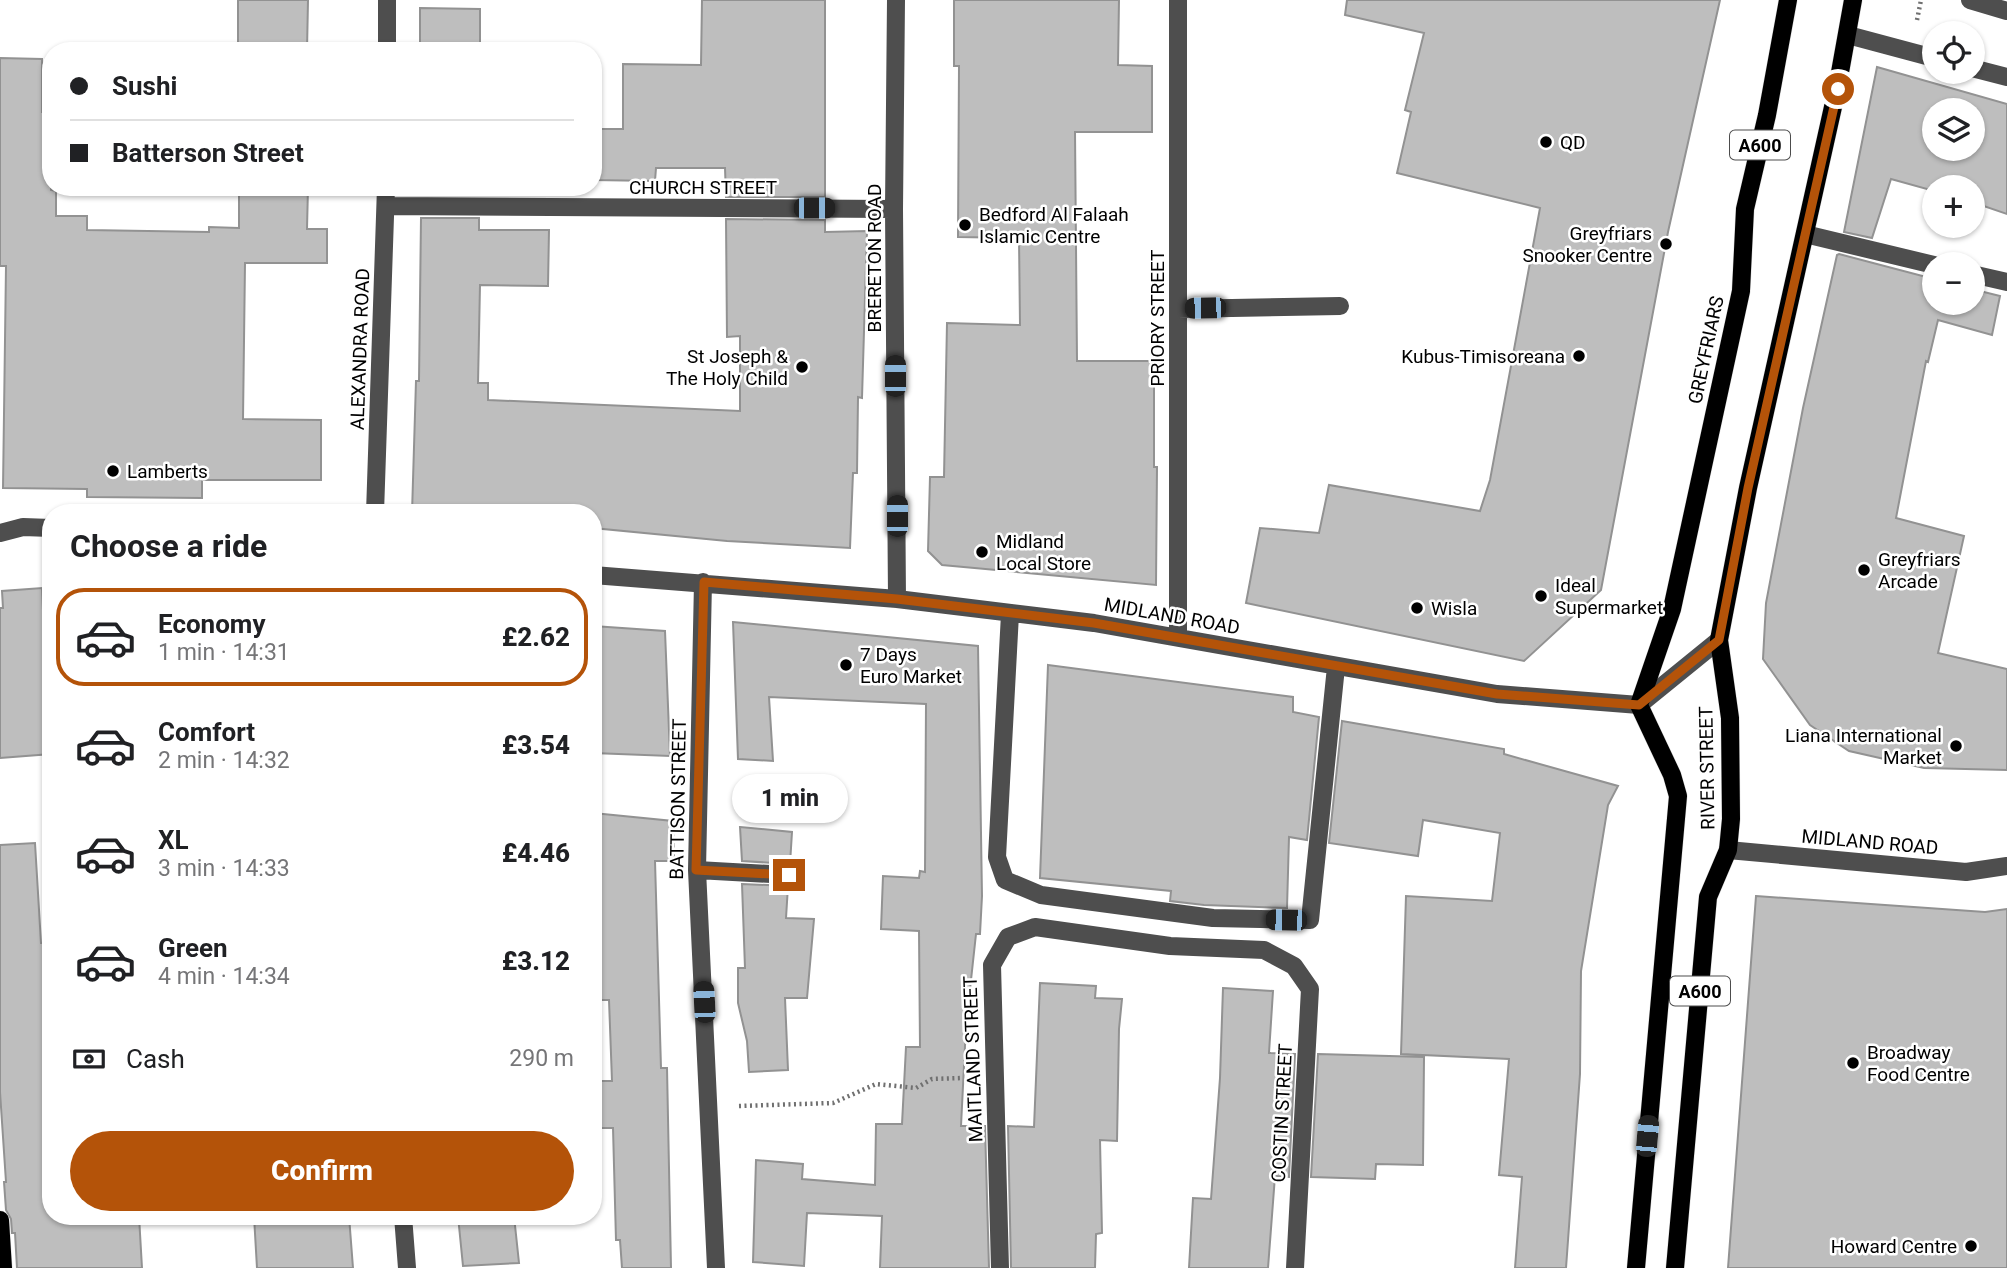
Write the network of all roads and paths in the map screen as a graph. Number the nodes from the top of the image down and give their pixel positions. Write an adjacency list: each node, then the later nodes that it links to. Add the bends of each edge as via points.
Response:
1 (387, 0): 9 (street)
2 (897, 0): 15 (street, BRERETON ROAD)
3 (1178, 0): 21 (street, PRIORY STREET)
4 (1788, 0): 32 (main road, GREYFRIARS / A600, via 1745,209 1741,291 1672,609)
5 (1853, 0): 8 (main road, A600)
6 (1970, 0): 7 (street)
7 (2007, 11)
8 (1847, 35): 10 (street); 16 (main road, A600)
9 (387, 42)
10 (1922, 55)
11 (1985, 72): 12 (street)
12 (2007, 78)
13 (386, 196): 14 (street, ALEXANDRA ROAD)
14 (386, 206): 15 (street, CHURCH STREET); 22 (street, ALEXANDRA ROAD)
15 (894, 209): 27 (street, BRERETON ROAD)
16 (1805, 234): 17 (street); 30 (main road, A600)
17 (1922, 262)
18 (1985, 277): 19 (street)
19 (2007, 282)
20 (1340, 306): 21 (street)
21 (1178, 309): 29 (street, PRIORY STREET)
22 (375, 504)
23 (42, 528): 24 (street)
24 (0, 533)
25 (602, 576): 26 (street, MIDLAND ROAD)
26 (704, 582): 27 (street, MIDLAND ROAD); 35 (street, BATTISON STREET)
27 (897, 599): 28 (street, MIDLAND ROAD)
28 (1010, 614): 29 (street, MIDLAND ROAD); 31 (street, via 997,857 1005,880 1041,895 1213,918 1310,920)
29 (1178, 637): 31 (street, MIDLAND ROAD)
30 (1719, 640): 32 (street); 33 (main road, RIVER STREET / A600, via 1730,718)
31 (1336, 667): 32 (street, MIDLAND ROAD, via 1497,694)
32 (1639, 705): 47 (main road, RIVER STREET / A600, via 1678,796)
33 (1728, 850): 34 (street, MIDLAND ROAD, via 1966,872); 48 (main road, RIVER STREET / A600, via 1708,897)
34 (2007, 866)
35 (696, 870): 36 (street); 39 (street, BATTISON STREET)
36 (789, 875)
37 (1294, 966): 38 (street, MAITLAND STREET, via 1264,950 1170,946 1035,927 1008,937 992,965); 46 (street, COSTIN STREET, via 1310,989)
38 (995, 1082): 39 (path, via 932,1079 916,1088 876,1084 833,1103); 45 (street, MAITLAND STREET)
39 (710, 1107): 44 (street, BATTISON STREET)
40 (0, 1220): 42 (main road)
41 (404, 1225): 43 (street)
42 (3, 1268)
43 (407, 1268)
44 (716, 1268)
45 (1000, 1268)
46 (1295, 1268)
47 (1636, 1268)
48 (1675, 1268)

